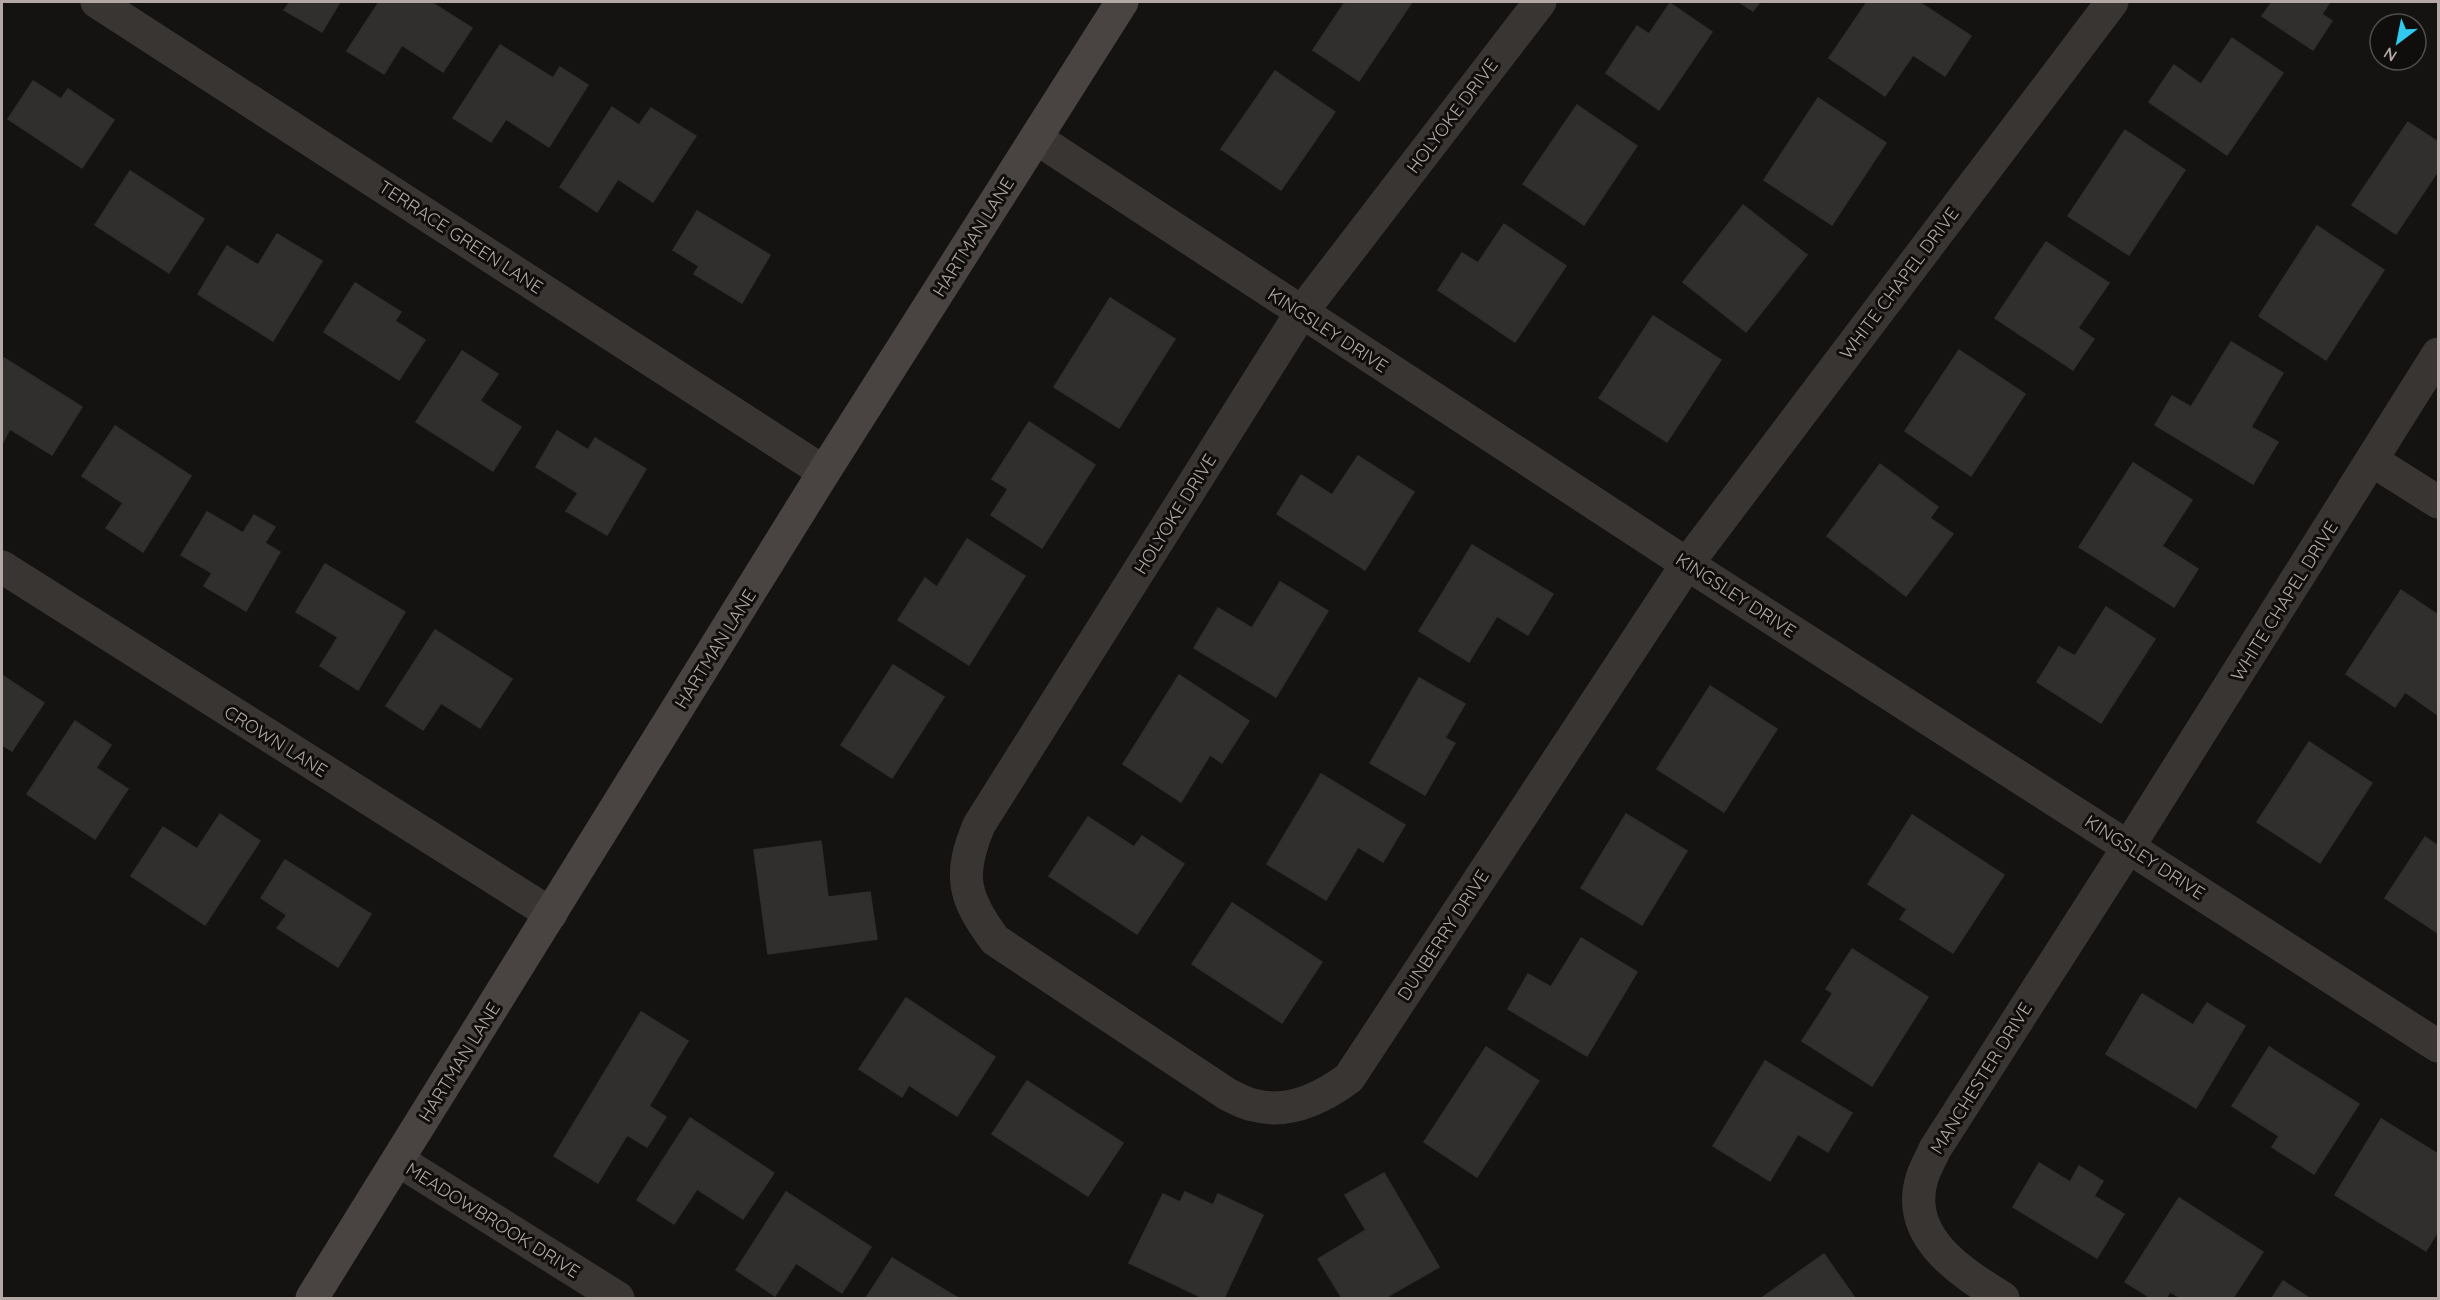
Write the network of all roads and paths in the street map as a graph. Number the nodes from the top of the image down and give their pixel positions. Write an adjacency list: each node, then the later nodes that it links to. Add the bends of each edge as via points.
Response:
1 (98, 2): 9 (street, TERRACE GREEN LANE)
2 (1122, 2): 5 (street, HARTMAN LANE)
3 (1540, 2): 6 (street, HOLYOKE DRIVE)
4 (2112, 2): 11 (street, WHITE CHAPEL DRIVE)
5 (1036, 138): 6 (street, KINGSLEY DRIVE); 9 (street, HARTMAN LANE)
6 (1301, 313): 11 (street, KINGSLEY DRIVE); 15 (street, HOLYOKE DRIVE, via 979,825 969,849 966,871 970,901 995,940)
7 (2439, 354): 8 (street, WHITE CHAPEL DRIVE)
8 (2373, 461): 10 (street); 13 (street, WHITE CHAPEL DRIVE)
9 (824, 472): 14 (street, HARTMAN LANE)
10 (2439, 502)
11 (1687, 564): 13 (street, KINGSLEY DRIVE); 15 (street, DUNBERRY DRIVE, via 1349,1077 1333,1090 1306,1103 1277,1108 1252,1105 1227,1094)
12 (2, 567): 14 (street, CROWN LANE)
13 (2129, 846): 16 (street, KINGSLEY DRIVE); 20 (street, MANCHESTER DRIVE, via 1935,1149 1922,1179 1918,1203 1923,1226 1937,1250)
14 (551, 914): 17 (street, HARTMAN LANE)
15 (1109, 1017)
16 (2439, 1046)
17 (398, 1160): 18 (street, HARTMAN LANE); 19 (street, MEADOWBROOK DRIVE)
18 (312, 1299)
19 (618, 1299)
20 (2003, 1299)

